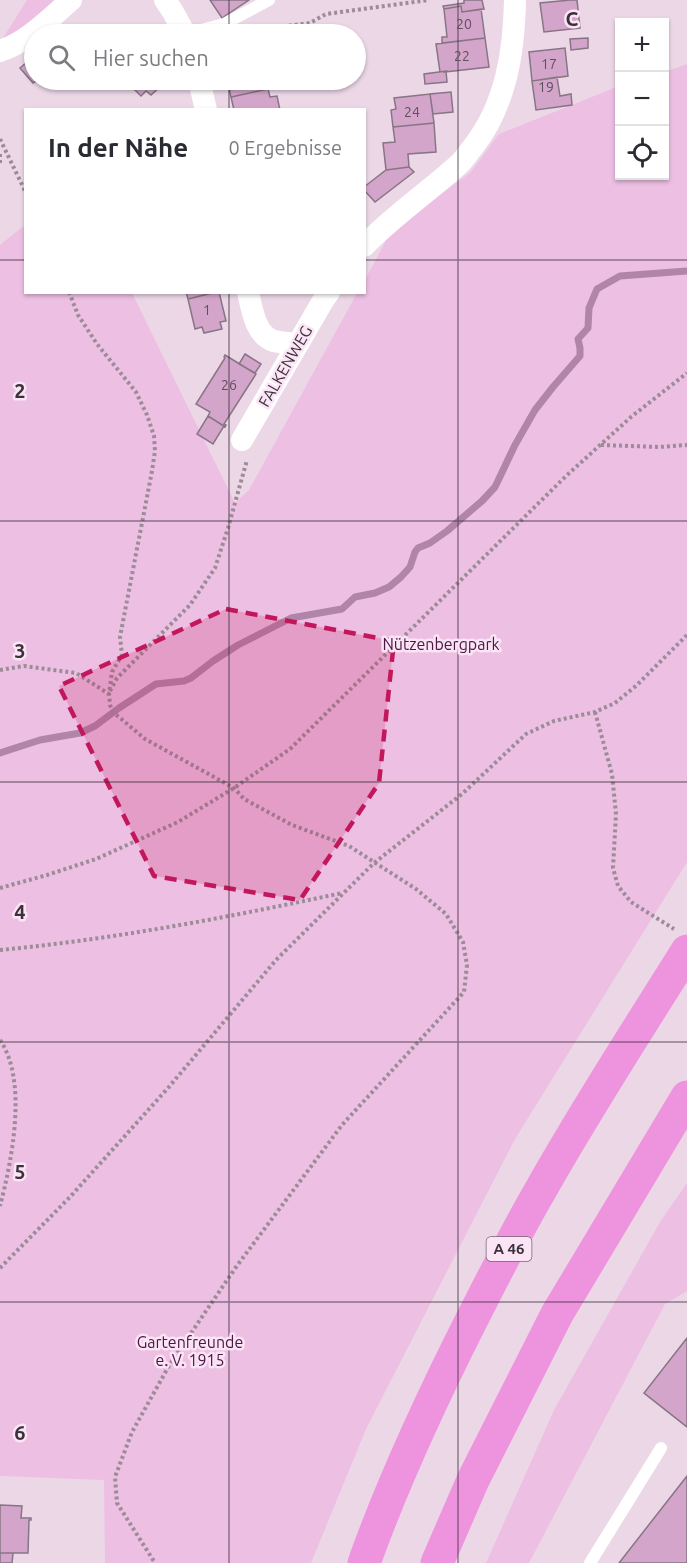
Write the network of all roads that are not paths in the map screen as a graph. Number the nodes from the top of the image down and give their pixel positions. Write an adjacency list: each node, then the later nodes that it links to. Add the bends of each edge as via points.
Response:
1 (71, 0): 5 (street)
2 (165, 0): 6 (street)
3 (269, 0): 7 (lane)
4 (515, 0): 12 (street, via 507,79 479,139 460,163)
5 (43, 24)
6 (180, 24)
7 (224, 24)
8 (24, 39): 9 (street)
9 (0, 51)
10 (202, 90): 11 (street)
11 (206, 108)
12 (366, 244)
13 (249, 294): 15 (street, via 257,326 264,335 273,341)
14 (328, 294): 15 (street, FALKENWEG)
15 (298, 344): 16 (street, FALKENWEG)
16 (242, 440)
17 (682, 942): 20 (highway, A 46, via 490,1283 406,1456)
18 (687, 1097): 21 (highway, via 557,1314 472,1480)
19 (661, 1448): 22 (lane)
20 (364, 1563)
21 (436, 1563)
22 (590, 1563)

